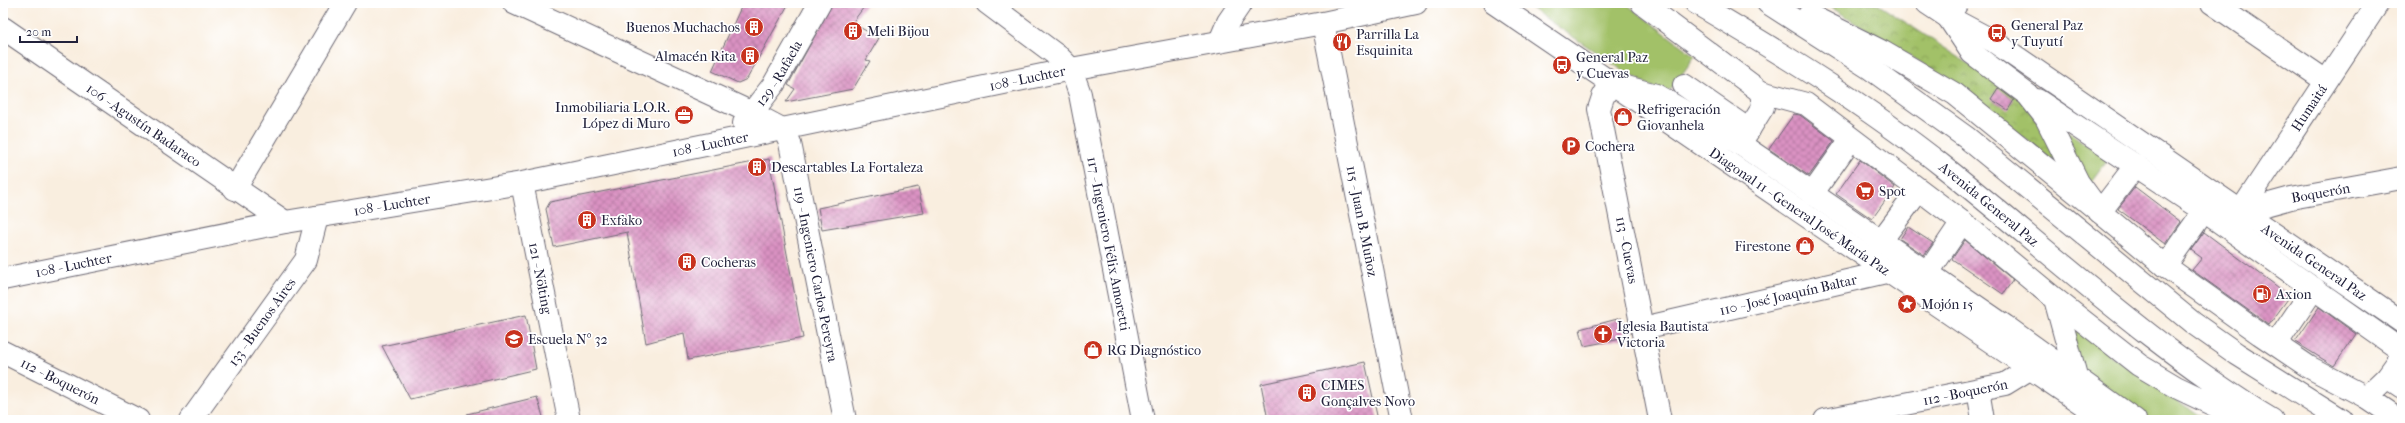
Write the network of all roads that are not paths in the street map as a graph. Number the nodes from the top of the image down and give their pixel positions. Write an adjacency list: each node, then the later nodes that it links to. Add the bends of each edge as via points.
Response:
1 (345, 3): 33 (main road)
2 (514, 3): 25 (main road)
3 (820, 3): 25 (main road, 129 - Rafaela, via 774,84)
4 (987, 3): 19 (main road, via 1051,49)
5 (1241, 3): 18 (main road, via 1228,22)
6 (1416, 3): 16 (main road, 108 - Luchter)
7 (1494, 3): 21 (main road, Diagonal 11 - General José María Paz)
8 (1642, 3): 23 (main road)
9 (1696, 3): 72 (main road, Avenida General Paz, via 1832,86 1886,124 1942,166 2166,348)
10 (1768, 3): 73 (main road, via 1871,69 1967,138 2193,323)
11 (1785, 3): 37 (main road, via 1883,52 1955,94)
12 (1927, 3): 15 (main road, Avenida General Paz)
13 (2212, 3): 20 (main road)
14 (2378, 3): 20 (main road, Humaitá)
15 (1952, 10): 24 (main road, via 1972,53); 38 (main road, Avenida General Paz)
16 (1323, 23): 18 (main road, 108 - Luchter); 65 (main road, 115 - Juan B. Muñoz)
17 (3, 28): 33 (main road, 106 - Agustín Badaraco)
18 (1220, 41): 19 (main road, 108 - Luchter)
19 (1071, 69): 26 (main road, 108 - Luchter); 64 (main road, 117 - Ingeniero Félix Amoretti, via 1080,94)
20 (2326, 81): 38 (main road, Humaitá)
21 (1612, 83): 27 (main road, via 1656,95); 44 (main road, Diagonal 11 - General José María Paz); 50 (main road, 113 - Cuevas, via 1603,97 1599,110)
22 (1684, 85): 27 (main road)
23 (1761, 92): 27 (main road, via 1763,106); 29 (main road, via 1806,104)
24 (2028, 95): 30 (main road); 37 (main road, via 2049,123 2078,182)
25 (752, 113): 26 (main road); 28 (main road, 129 - Rafaela)
26 (784, 130): 28 (main road, 108 - Luchter); 63 (main road, 119 - Ingeniero Carlos Pereyra, via 790,143)
27 (1744, 137): 35 (main road)
28 (730, 139): 32 (main road, 108 - Luchter)
29 (1851, 139): 34 (main road); 35 (main road)
30 (2136, 165): 36 (main road); 37 (main road)
31 (2402, 178): 38 (main road, Boquerón, via 2291,198)
32 (522, 183): 39 (main road, 108 - Luchter); 62 (main road, 121 - Nölting)
33 (235, 189): 40 (main road, 106 - Agustín Badaraco)
34 (1919, 190): 41 (main road); 42 (main road)
35 (1812, 194): 42 (main road)
36 (2204, 211): 43 (main road); 47 (main road)
37 (2100, 212): 43 (main road)
38 (2240, 212): 49 (main road, Avenida General Paz)
39 (317, 217): 40 (main road, 108 - Luchter); 61 (main road, 133 - Buenos Aires, via 306,260)
40 (285, 222): 46 (main road, 108 - Luchter)
41 (1962, 222): 45 (main road); 48 (main road)
42 (1880, 242): 45 (main road)
43 (2165, 266): 51 (main road)
44 (1886, 272): 50 (main road, 110 - José Joaquín Baltar); 55 (main road, Diagonal 11 - General José María Paz)
45 (1927, 274): 56 (main road)
46 (3, 279)
47 (2314, 288): 51 (main road); 52 (main road)
48 (2055, 299): 56 (main road); 71 (main road, via 2139,365 2176,387)
49 (2402, 322)
50 (1643, 328): 66 (main road, 113 - Cuevas)
51 (2276, 344): 59 (main road, via 2309,367)
52 (2402, 351)
53 (5, 356): 60 (main road, 112 - Boquerón)
54 (2402, 356): 57 (main road)
55 (2031, 368): 58 (main road, 112 - Boquerón, via 2005,384); 69 (main road, Diagonal 11 - General José María Paz)
56 (2076, 376): 70 (main road)
57 (2394, 382): 59 (main road)
58 (1978, 390): 67 (main road, 112 - Boquerón); 68 (main road)
59 (2366, 397): 74 (main road)
60 (138, 420)
61 (191, 420)
62 (569, 420)
63 (845, 420)
64 (1143, 420)
65 (1402, 420)
66 (1660, 420)
67 (1825, 420)
68 (1983, 420)
69 (2106, 420)
70 (2135, 420)
71 (2245, 420)
72 (2272, 420)
73 (2342, 420)
74 (2400, 420)

